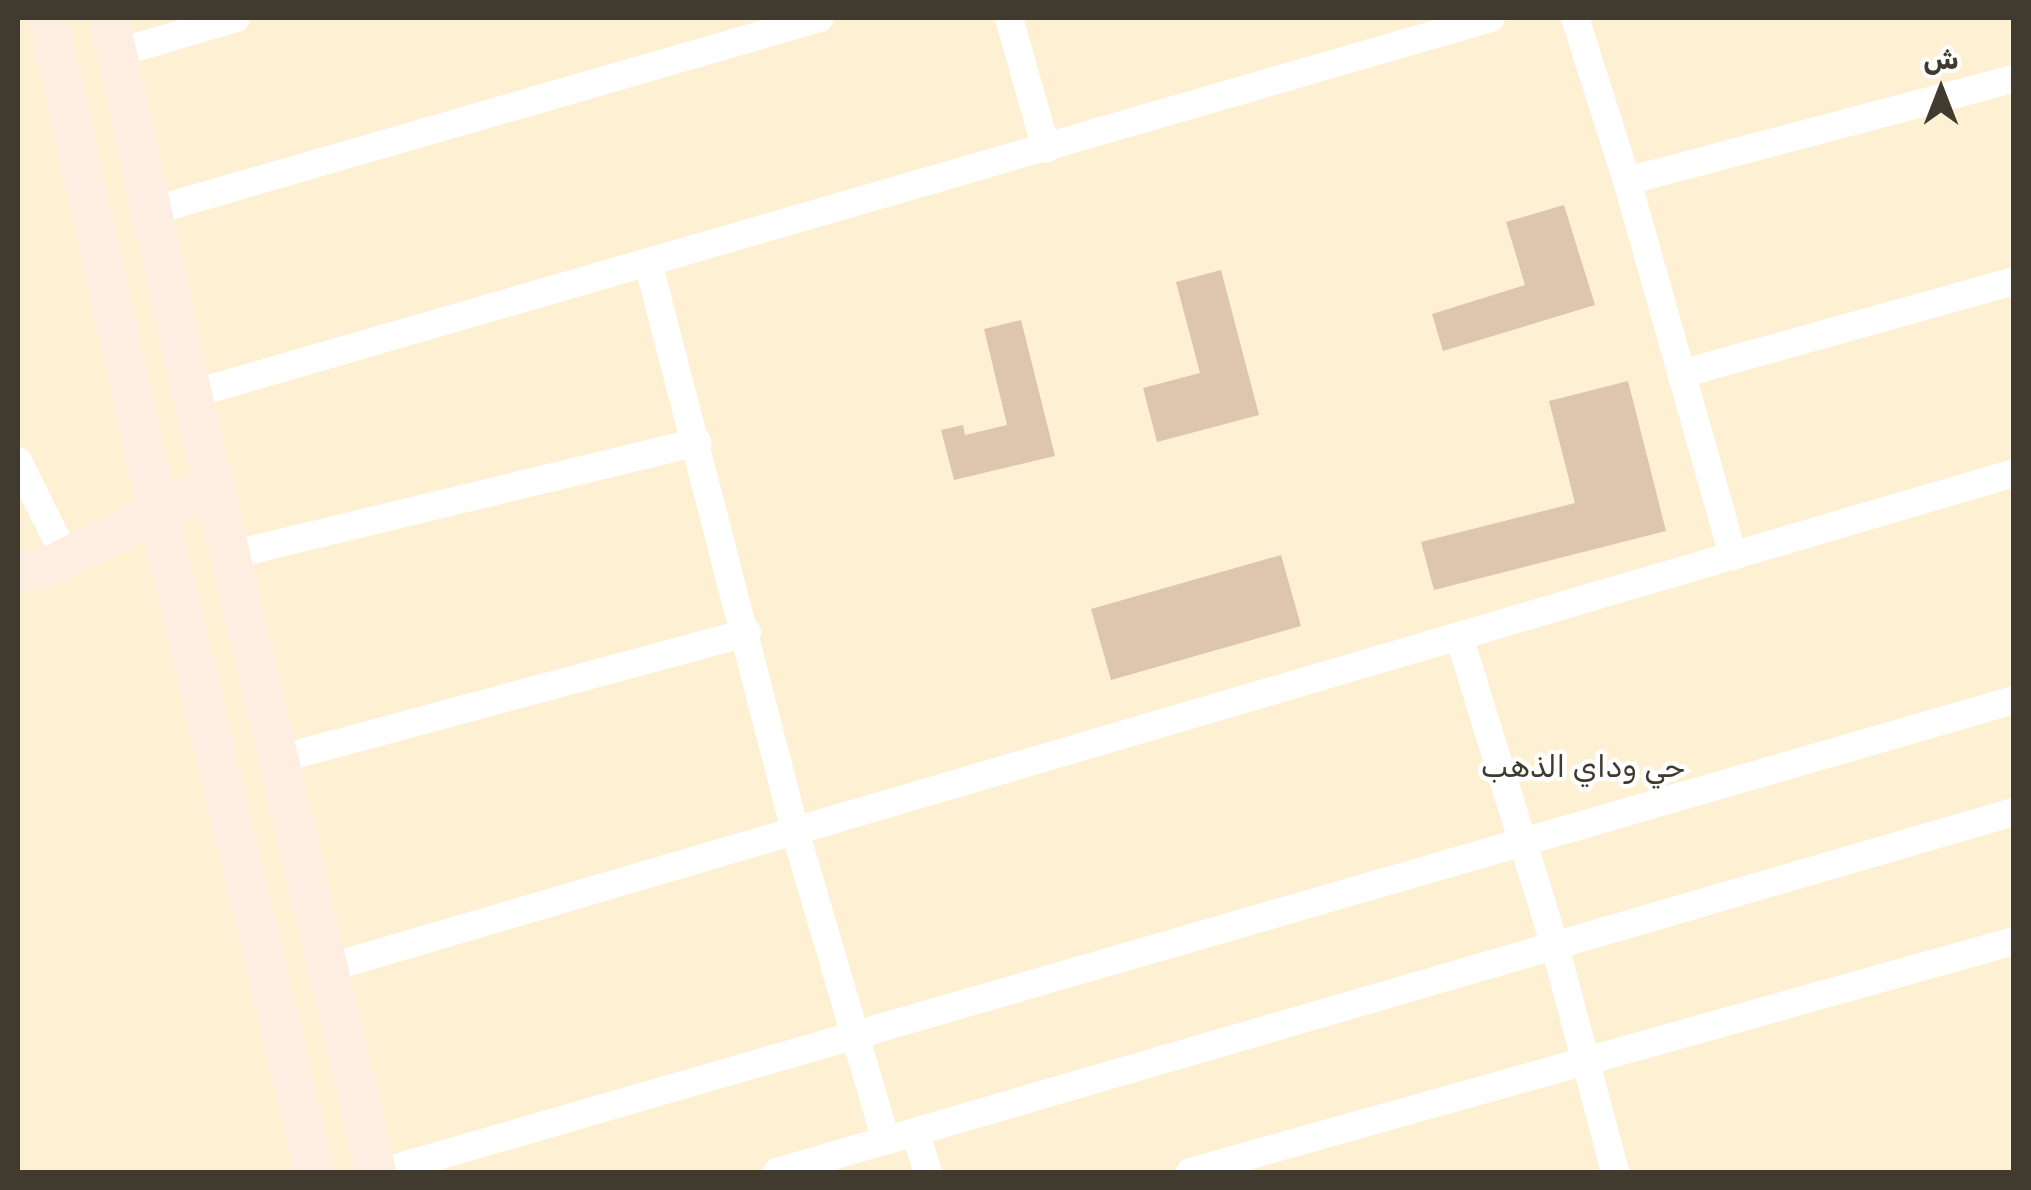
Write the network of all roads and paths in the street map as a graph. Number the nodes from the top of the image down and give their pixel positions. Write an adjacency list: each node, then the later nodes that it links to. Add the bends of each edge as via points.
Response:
1 (48, 18): 20 (street)
2 (236, 18): 7 (street)
3 (820, 18): 11 (street)
4 (1009, 18): 9 (street)
5 (1491, 18): 9 (street)
6 (1575, 18): 10 (street)
7 (113, 35): 11 (street)
8 (2014, 80): 10 (street)
9 (1046, 149): 12 (street)
10 (1627, 181): 14 (street)
11 (152, 211): 15 (street)
12 (648, 262): 15 (street); 16 (street)
13 (2014, 281): 14 (street)
14 (1681, 374): 22 (street)
15 (192, 394): 19 (street)
16 (698, 442): 21 (street); 25 (street)
17 (18, 461): 23 (street)
18 (2014, 473): 22 (street)
19 (214, 485): 20 (street); 21 (street)
20 (158, 511): 23 (street); 39 (street)
21 (231, 555): 28 (street)
22 (1733, 556): 26 (street)
23 (42, 566): 24 (street, via 32,591)
24 (18, 603)
25 (747, 632): 28 (street); 30 (street)
26 (1458, 636): 30 (street); 31 (street)
27 (2014, 700): 31 (street)
28 (279, 760): 34 (street)
29 (2014, 812): 33 (street)
30 (795, 831): 34 (street); 35 (street)
31 (1522, 842): 33 (street); 35 (street)
32 (2014, 942): 36 (street)
33 (1555, 946): 36 (street); 37 (street)
34 (328, 968): 40 (street)
35 (856, 1036): 38 (street); 40 (street)
36 (1585, 1062): 43 (street); 44 (street)
37 (916, 1132): 38 (street); 42 (street)
38 (886, 1141): 41 (street)
39 (314, 1172)
40 (379, 1172)
41 (778, 1172)
42 (928, 1172)
43 (1190, 1172)
44 (1615, 1172)

